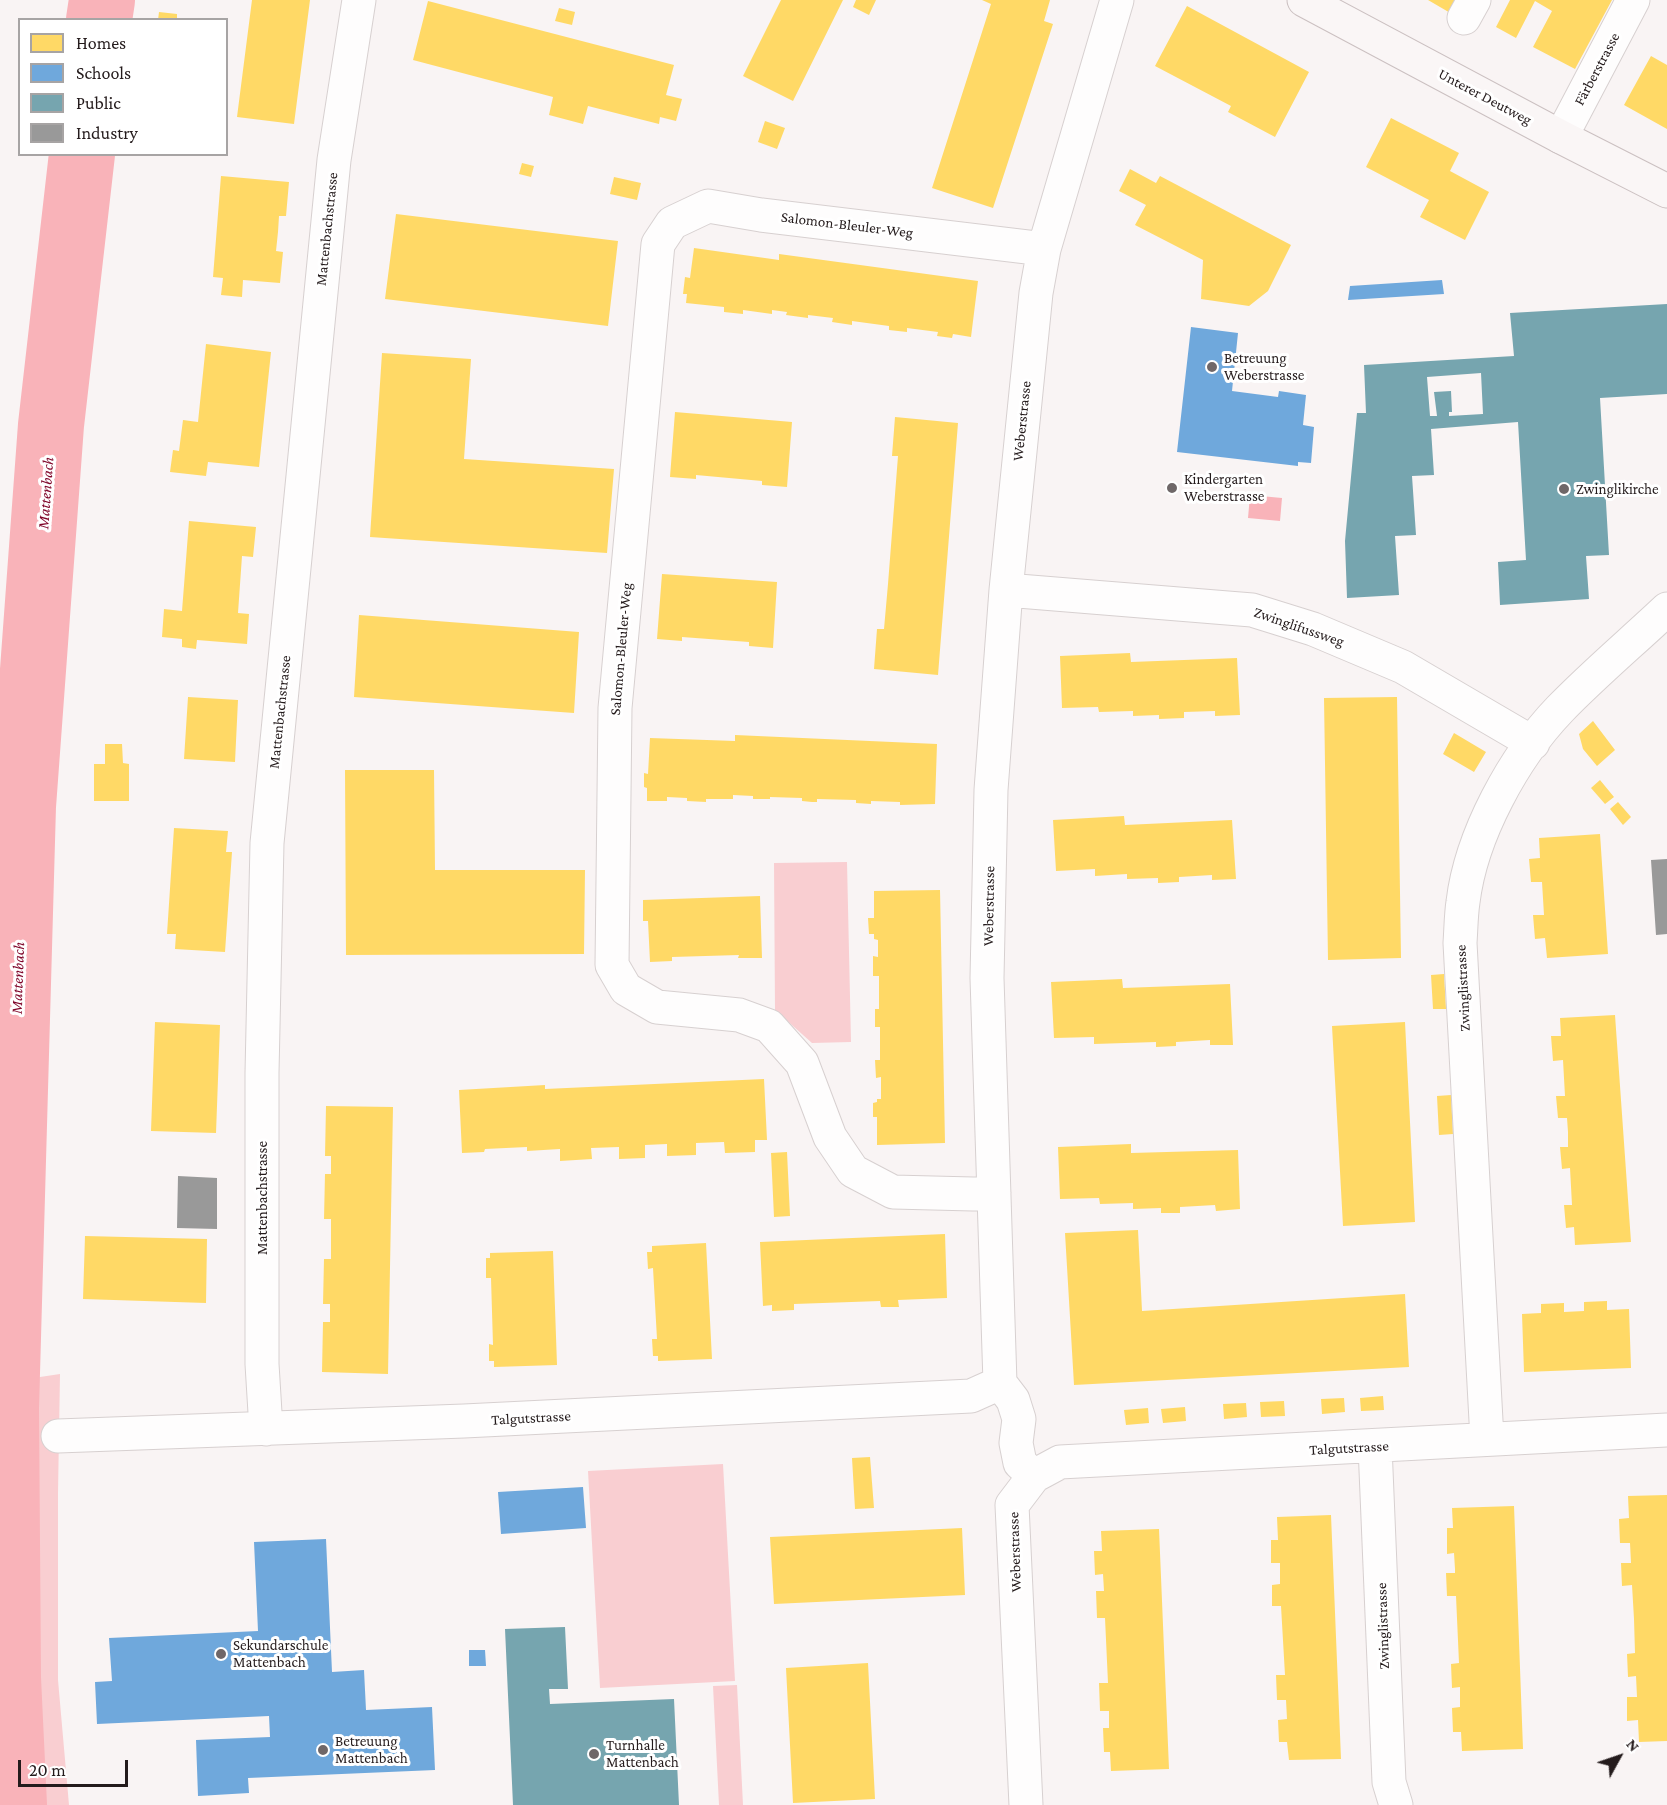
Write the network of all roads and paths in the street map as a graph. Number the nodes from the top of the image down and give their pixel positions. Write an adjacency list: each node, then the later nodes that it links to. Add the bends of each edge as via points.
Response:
1 (359, 0): 13 (street, Mattenbachstrasse, via 334,160 267,843 262,1073 262,1364)
2 (1117, 0): 7 (street, Weberstrasse)
3 (1304, 0): 5 (main road, Unterer Deutweg)
4 (1633, 0): 5 (street, Färberstrasse)
5 (1561, 137): 6 (main road, Unterer Deutweg)
6 (1667, 191)
7 (1044, 249): 8 (street, Weberstrasse, via 1025,387); 11 (street, Salomon-Bleuler-Weg, via 708,206 672,223 658,244 615,708 612,965 626,989 657,1007 739,1015 770,1026 802,1064 830,1137 853,1171 893,1192)
8 (1005, 590): 10 (street, Zwinglifussweg, via 1252,610 1313,629 1403,667); 11 (street, Weberstrasse, via 991,790 987,978)
9 (1667, 609): 10 (street, Zwinglistrasse, via 1560,710)
10 (1533, 742): 16 (street, Zwinglistrasse, via 1508,779 1476,848 1463,900 1460,943)
11 (994, 1192): 12 (street, Weberstrasse)
12 (1000, 1383): 13 (street, Talgutstrasse, via 971,1396); 18 (street, Weberstrasse, via 1013,1400 1019,1419 1020,1463)
13 (266, 1429): 15 (street, Talgutstrasse)
14 (1667, 1430): 16 (street, Talgutstrasse)
15 (58, 1437)
16 (1487, 1439): 17 (street, Talgutstrasse)
17 (1375, 1446): 18 (street, Talgutstrasse, via 1060,1462); 20 (street, Zwinglistrasse, via 1389,1782)
18 (1034, 1476): 19 (street, Weberstrasse, via 1012,1505)
19 (1026, 1805)
20 (1396, 1805)

